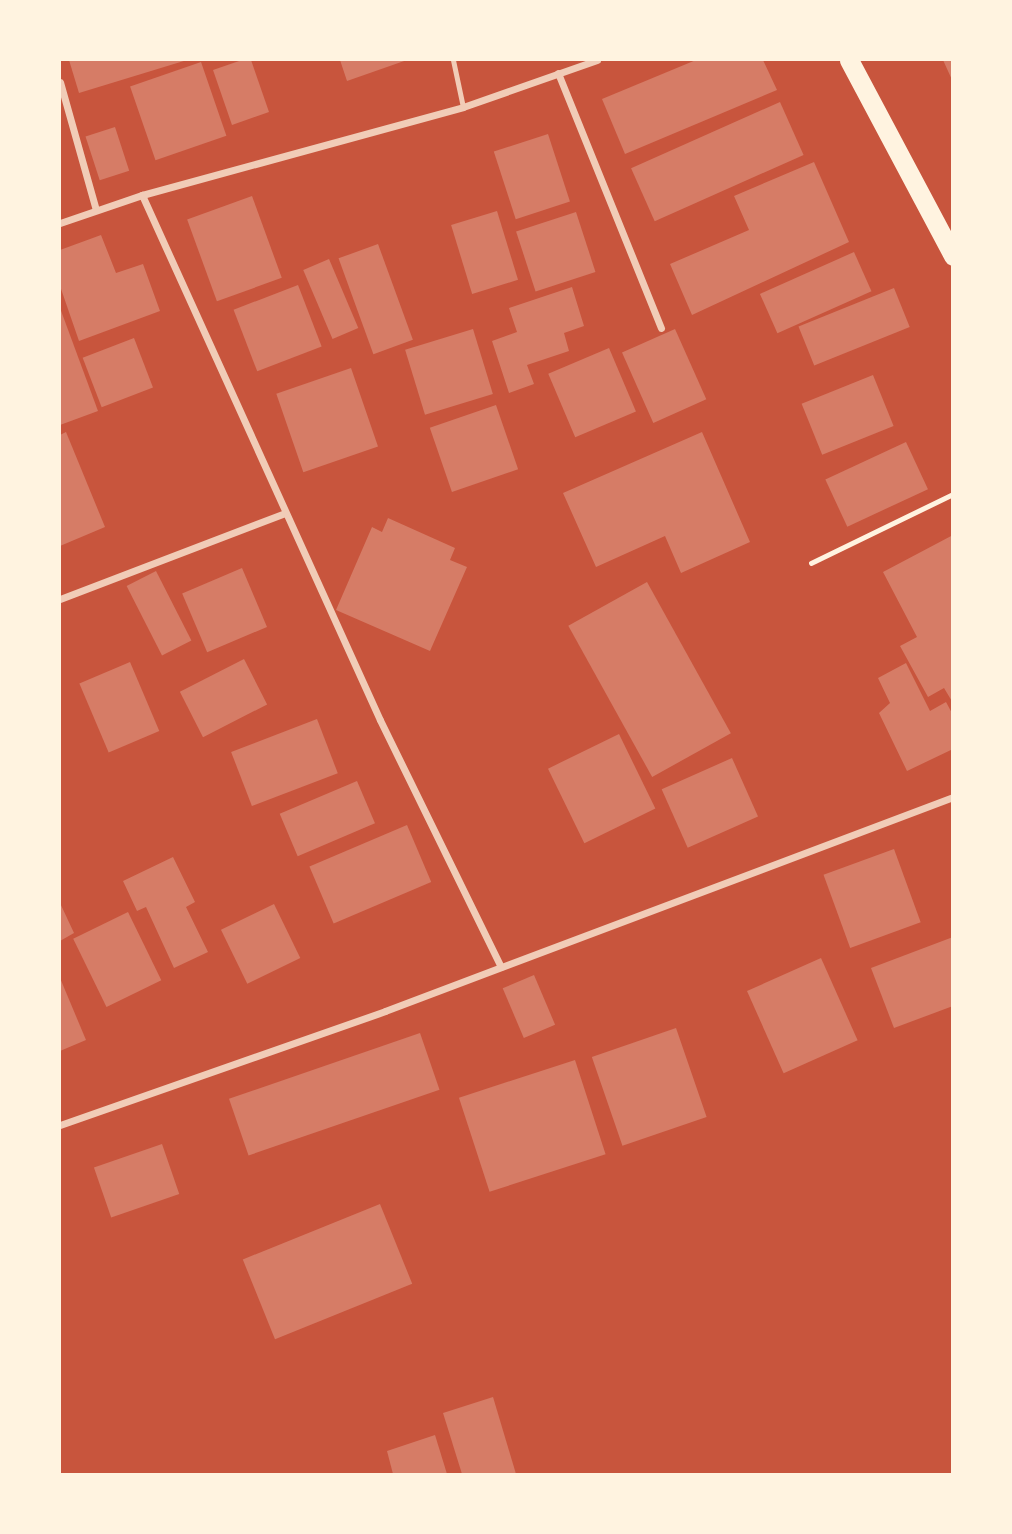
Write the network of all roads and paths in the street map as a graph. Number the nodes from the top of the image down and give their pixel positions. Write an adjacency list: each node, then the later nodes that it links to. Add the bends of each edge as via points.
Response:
1 (453, 60): 6 (lane)
2 (597, 60): 4 (street)
3 (849, 60): 10 (highway)
4 (558, 73): 6 (street); 11 (street)
5 (60, 82): 8 (street)
6 (463, 107): 7 (street)
7 (142, 195): 8 (street); 13 (street)
8 (96, 210): 9 (street)
9 (60, 223)
10 (953, 256)
11 (661, 328)
12 (953, 494): 14 (path)
13 (285, 513): 15 (street); 17 (street)
14 (811, 563)
15 (60, 599)
16 (953, 797): 17 (street)
17 (501, 967): 18 (street)
18 (60, 1125)

